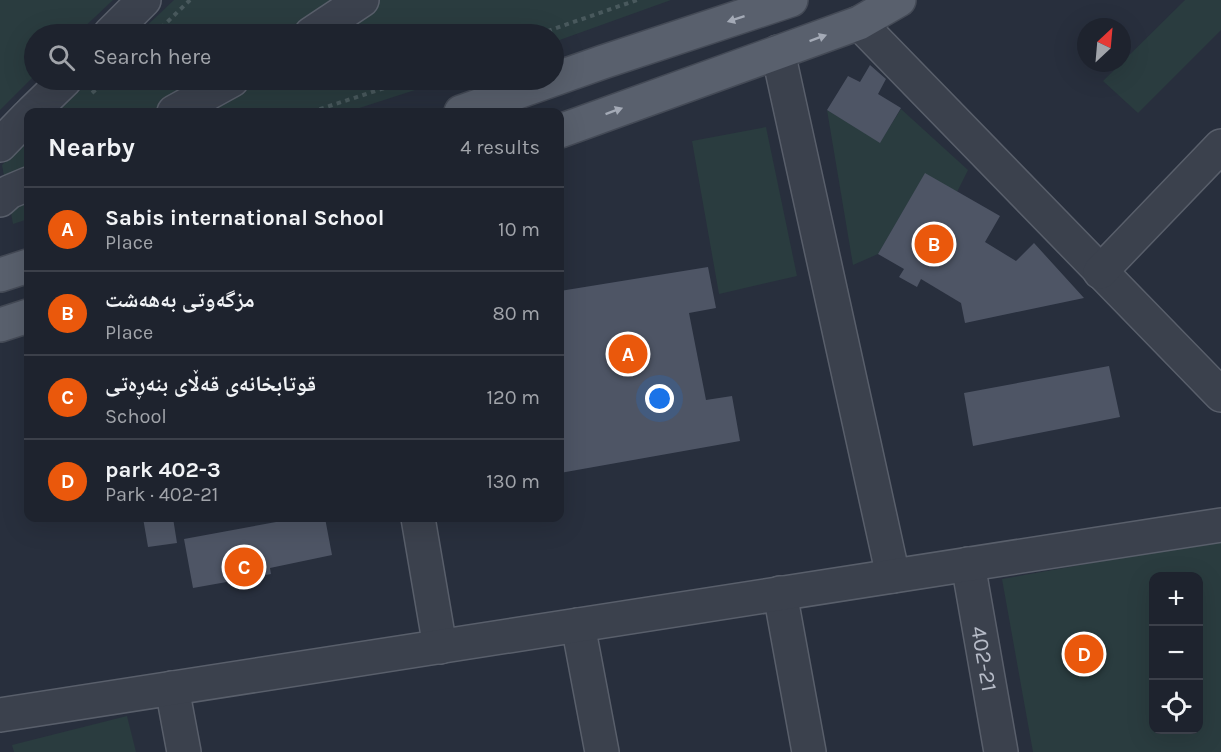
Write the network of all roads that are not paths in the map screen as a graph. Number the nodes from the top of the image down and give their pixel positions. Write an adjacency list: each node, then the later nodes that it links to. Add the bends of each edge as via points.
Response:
1 (144, 0): 6 (street)
2 (362, 0): 7 (street)
3 (791, 0): 9 (main road, one-way to 9)
4 (899, 0): 5 (main road)
5 (859, 23): 8 (main road, one-way to 5); 22 (street)
6 (120, 24)
7 (325, 24)
8 (778, 52): 17 (main road, one-way to 8); 29 (street)
9 (564, 76)
10 (55, 90): 13 (street)
11 (214, 90): 14 (street)
12 (523, 90): 15 (main road, one-way to 15)
13 (36, 108)
14 (181, 108)
15 (472, 108)
16 (24, 120): 18 (street)
17 (564, 130)
18 (0, 145)
19 (1221, 146): 22 (street)
20 (24, 186): 21 (street)
21 (0, 200)
22 (1100, 272): 25 (street)
23 (24, 317): 24 (main road)
24 (0, 325)
25 (1221, 395)
26 (419, 522): 32 (street)
27 (1221, 525): 28 (street)
28 (968, 564): 29 (street); 38 (street, 402-21)
29 (893, 576): 30 (street)
30 (780, 593): 31 (street); 37 (street)
31 (578, 625): 32 (street); 36 (street)
32 (440, 647): 33 (street)
33 (172, 688): 34 (street); 35 (street)
34 (0, 715)
35 (184, 752)
36 (602, 752)
37 (809, 752)
38 (1001, 752)

